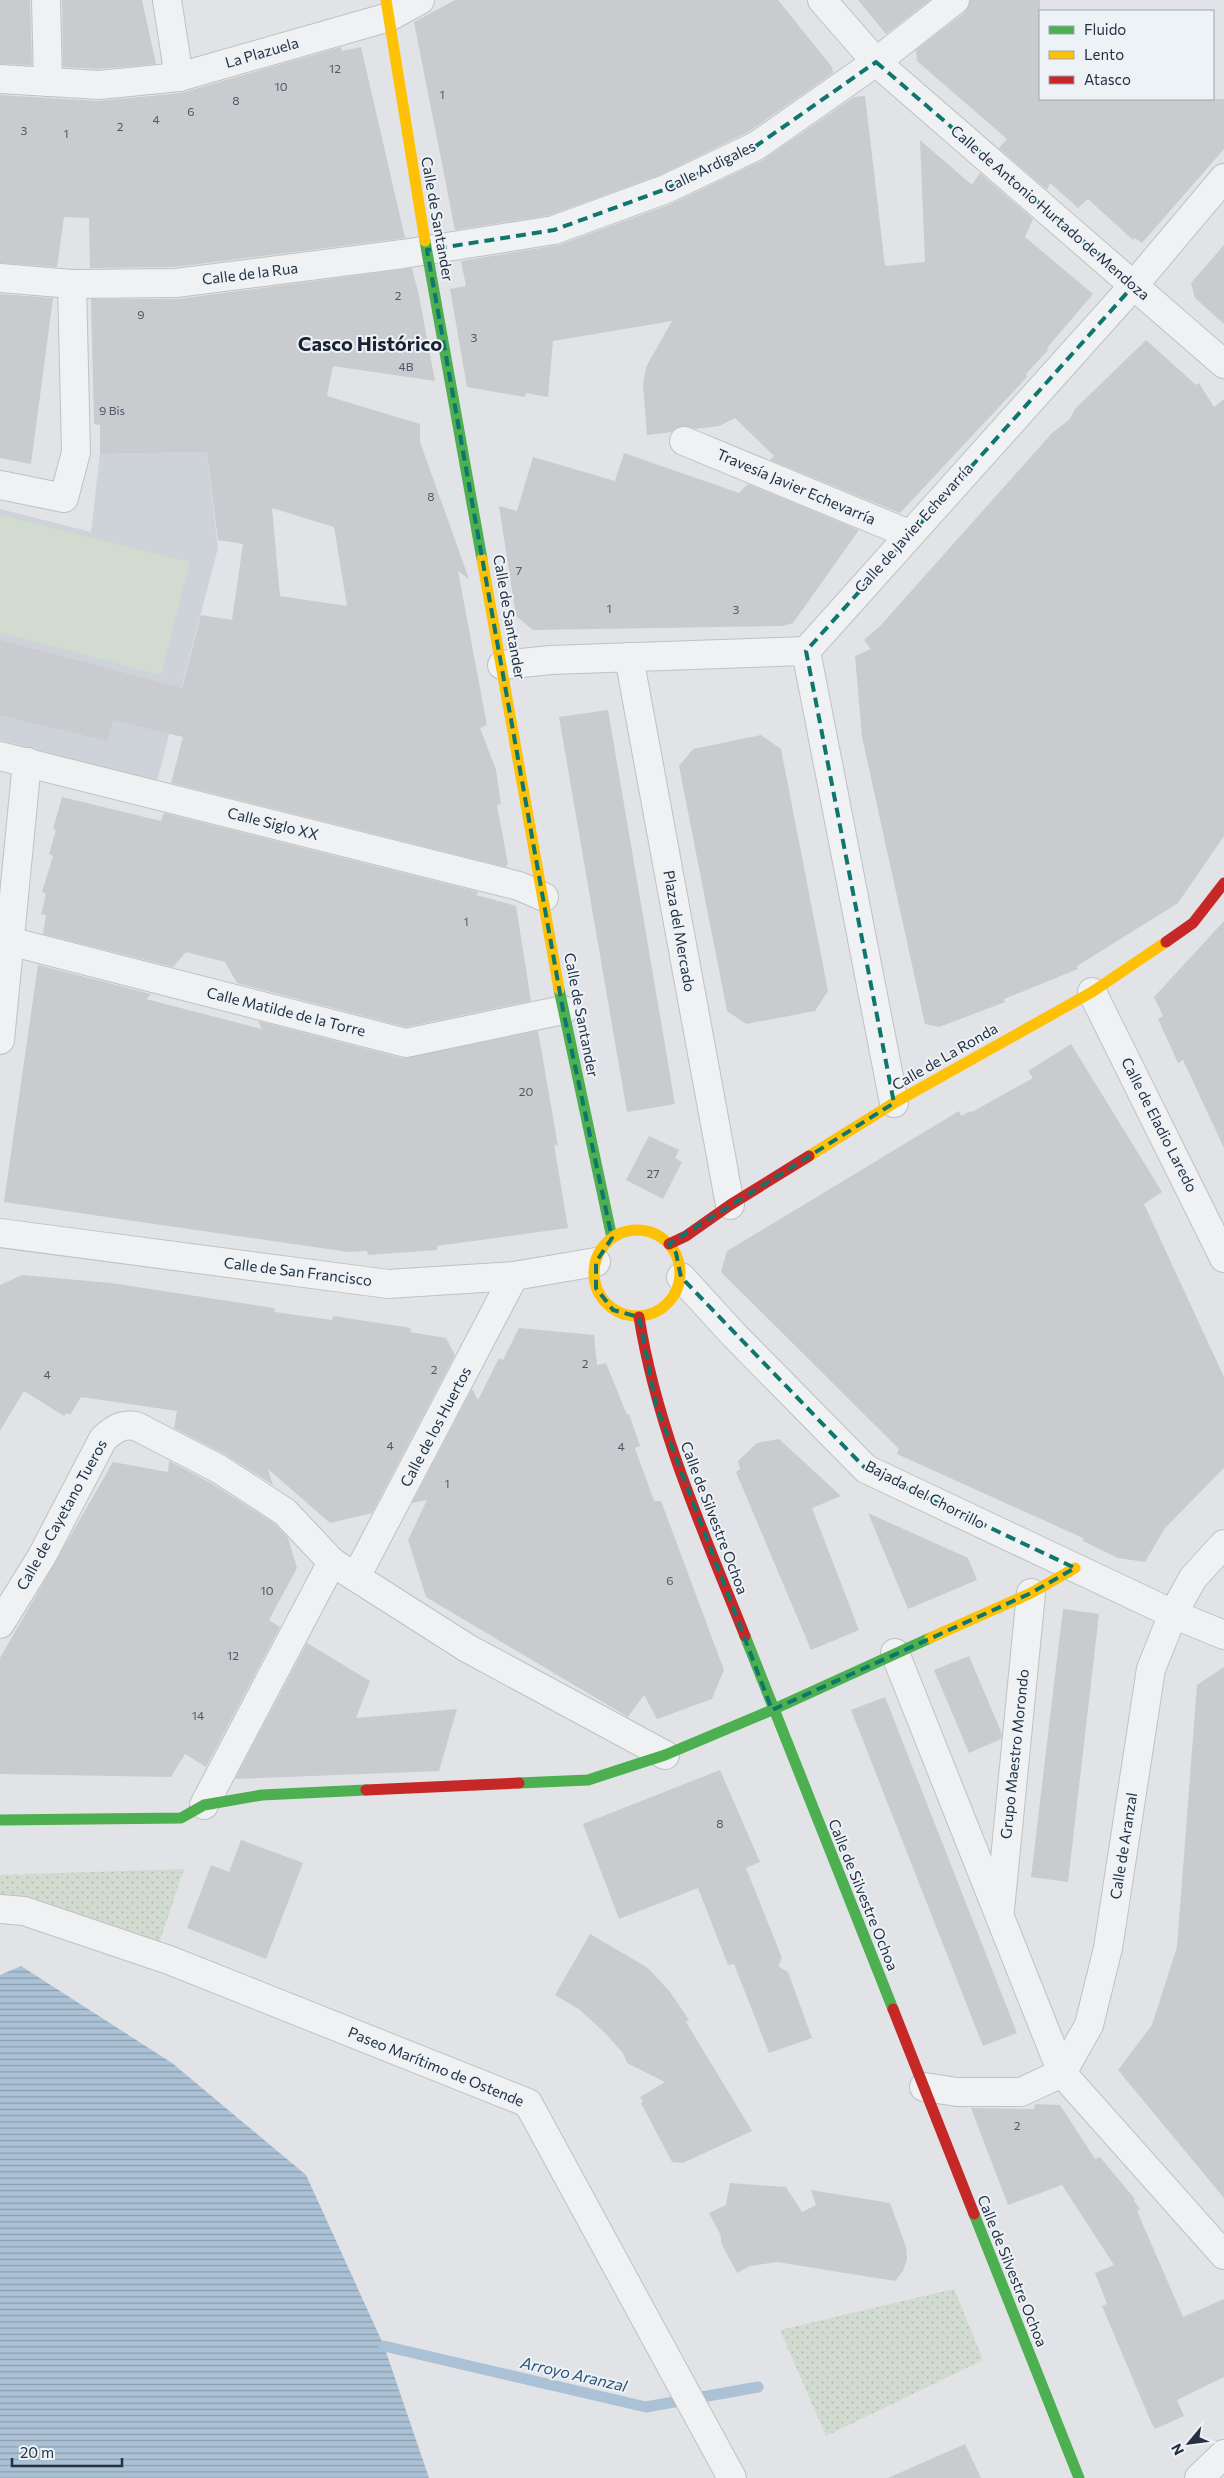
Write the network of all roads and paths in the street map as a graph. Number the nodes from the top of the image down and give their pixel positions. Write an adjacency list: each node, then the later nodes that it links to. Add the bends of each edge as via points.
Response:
1 (46, 0): 10 (street)
2 (167, 0): 8 (street)
3 (420, 0): 6 (street, La Plazuela)
4 (822, 0): 7 (street, Calle de Antonio Hurtado de Mendoza)
5 (955, 0): 7 (street, Calle Ardigales)
6 (387, 8): 8 (street, La Plazuela); 12 (main road, Calle de Santander)
7 (876, 62): 12 (street, Calle Ardigales, via 756,146 666,189 554,230); 15 (street, Calle de Antonio Hurtado de Mendoza)
8 (178, 77): 10 (street, La Plazuela, via 99,85)
9 (0, 79): 10 (street, La Plazuela)
10 (48, 82)
11 (1224, 178): 15 (street, Calle de Javier Echevarría)
12 (427, 250): 14 (street, Calle de la Rua, via 176,283); 22 (main road, Calle de Santander)
13 (0, 278): 14 (street, Calle de la Rua)
14 (72, 284): 18 (street, via 76,452 64,498)
15 (1134, 284): 16 (street, Calle de Antonio Hurtado de Mendoza); 19 (street, Calle de Javier Echevarría)
16 (1224, 364)
17 (684, 441): 19 (street, Travesía Javier Echevarría)
18 (0, 484)
19 (909, 534): 20 (street, Calle de Javier Echevarría)
20 (806, 651): 21 (street); 31 (street)
21 (629, 657): 22 (street); 32 (street, Plaza del Mercado)
22 (502, 665): 26 (main road, Calle de Santander)
23 (0, 756): 24 (street, Calle Siglo XX)
24 (27, 762): 26 (street, Calle Siglo XX, via 519,886); 27 (street)
25 (1224, 883): 28 (main road, Calle de La Ronda, via 1193,923)
26 (544, 897): 29 (main road, Calle de Santander)
27 (9, 941): 29 (street, Calle Matilde de la Torre, via 406,1043); 30 (street)
28 (1092, 992): 31 (main road, Calle de La Ronda); 36 (street, Calle de Eladio Laredo)
29 (563, 1010): 34 (main road, Calle de Santander)
30 (0, 1040)
31 (894, 1103): 32 (main road, Calle de La Ronda)
32 (730, 1205): 35 (main road, Calle de La Ronda)
33 (0, 1233): 38 (street, Calle de San Francisco, via 388,1284)
34 (612, 1238): 35 (main road, via 629,1231 648,1231); 37 (main road)
35 (669, 1244): 39 (main road, via 676,1253)
36 (1224, 1258)
37 (596, 1262): 38 (street, Calle de San Francisco); 40 (main road, via 596,1288 603,1300 613,1310)
38 (514, 1276): 44 (street, Calle de los Huertos)
39 (681, 1277): 40 (main road, via 672,1300 662,1309); 43 (street, Bajada del Chorrillo, via 866,1468)
40 (639, 1317): 50 (main road, Calle de Silvestre Ochoa, via 656,1405)
41 (1224, 1544): 46 (street, Calle de Aranzal, via 1193,1578)
42 (332, 1562): 44 (street, Calle de Cayetano Tueros); 47 (street, Calle de Cayetano Tueros, via 285,1512 219,1469 145,1429 125,1424 103,1439 42,1556); 52 (street)
43 (1075, 1568): 45 (main road); 46 (street, Bajada del Chorrillo)
44 (356, 1577): 51 (street, Calle de Cayetano Tueros, via 467,1648)
45 (1031, 1593): 49 (main road); 55 (street, Grupo Maestro Morondo)
46 (1173, 1614): 48 (street, Bajada del Chorrillo); 56 (street, Calle de Aranzal, via 1151,1668 1108,1948 1089,2025)
47 (0, 1624)
48 (1224, 1635)
49 (895, 1653): 50 (main road); 55 (street, Grupo Maestro Morondo)
50 (772, 1710): 51 (main road); 57 (main road, Calle de Silvestre Ochoa)
51 (664, 1755): 52 (main road, via 588,1780 262,1795)
52 (204, 1805): 53 (main road, via 181,1818)
53 (0, 1820)
54 (0, 1909): 60 (street, Paseo Marítimo de Ostende, via 24,1911 169,1960 528,2103)
55 (999, 1914): 56 (street, Grupo Maestro Morondo)
56 (1062, 2073): 57 (street, via 1021,2092 957,2092); 58 (street)
57 (924, 2087): 61 (main road, Calle de Silvestre Ochoa)
58 (1224, 2255)
59 (1224, 2454): 62 (street)
60 (732, 2478)
61 (1079, 2478)
62 (1199, 2478)

